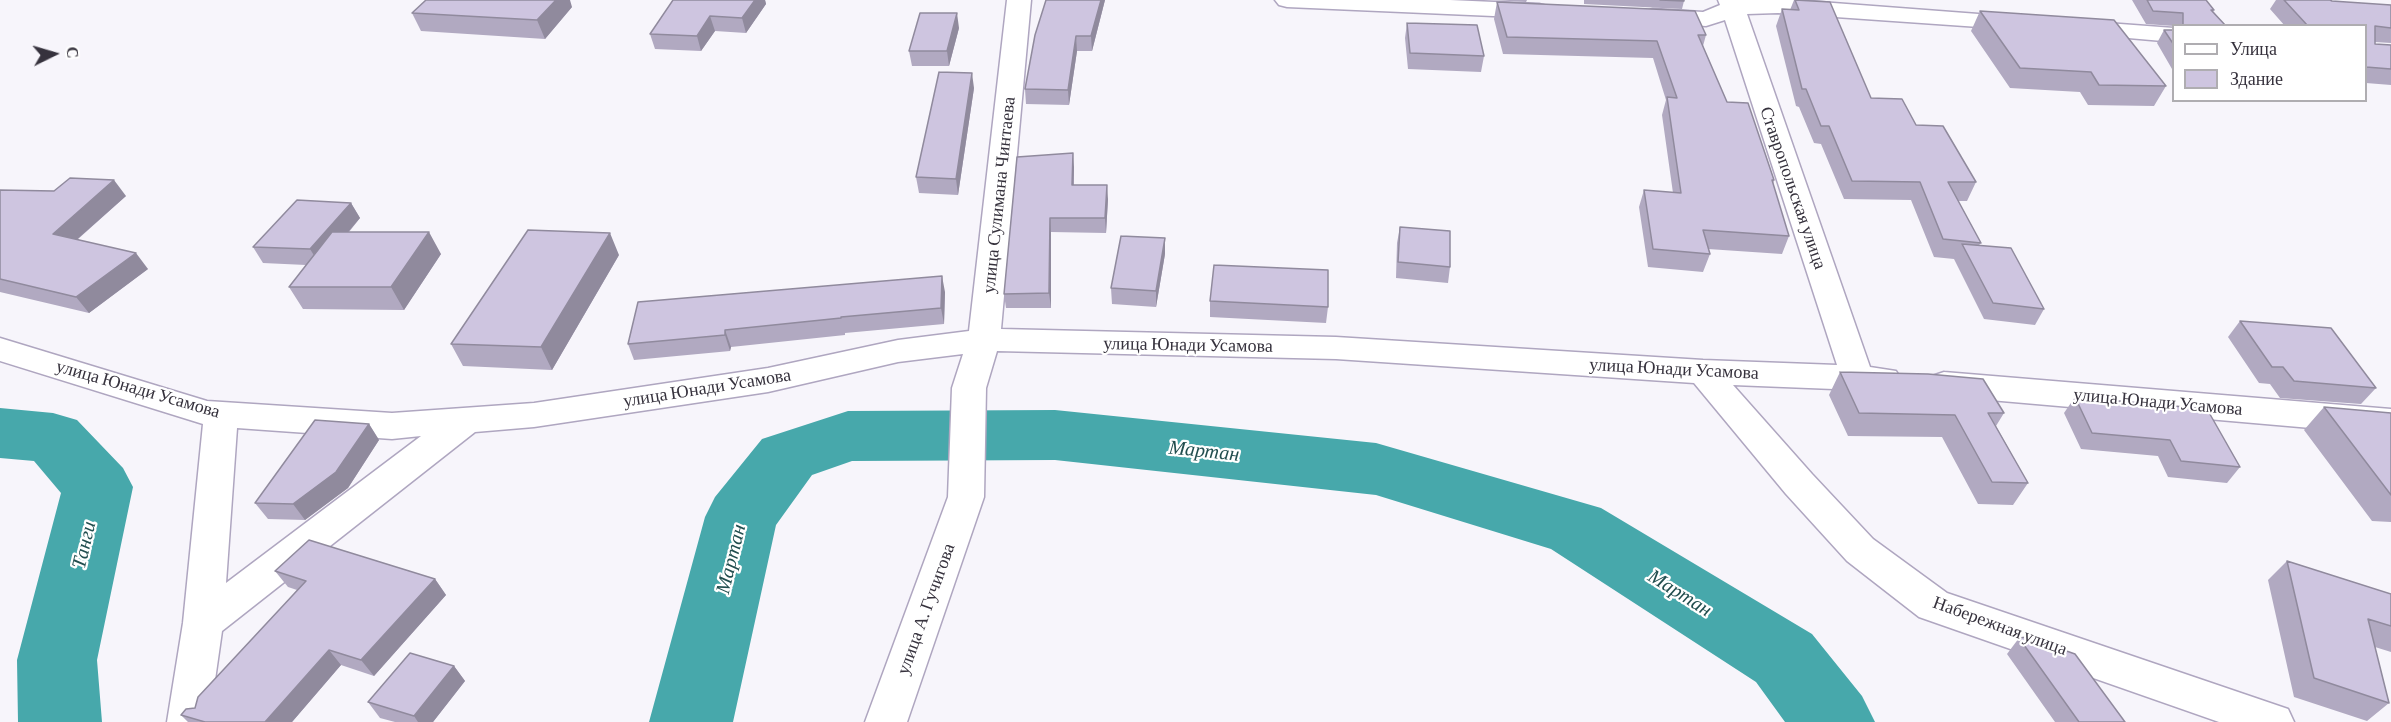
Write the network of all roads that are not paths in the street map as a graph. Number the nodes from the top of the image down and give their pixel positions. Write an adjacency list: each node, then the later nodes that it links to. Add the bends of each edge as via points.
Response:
1 (1019, 0): 7 (street, улица Сулимана Чинтаева)
2 (1287, 0): 4 (street)
3 (1731, 4): 5 (street, via 1706,18); 6 (street); 10 (street, Ставропольская улица)
4 (1562, 12)
5 (1634, 15)
6 (2172, 35)
7 (984, 340): 9 (street, улица Юнади Усамова, via 1336,348); 11 (street, улица Сулимана Чинтаева); 13 (street, улица Юнади Усамова, via 898,351 768,380 534,415)
8 (0, 349): 12 (street, улица Юнади Усамова)
9 (1703, 372): 10 (street, улица Юнади Усамова); 18 (street, Набережная улица, via 1860,550 1934,605)
10 (1857, 377): 14 (street, улица Юнади Усамова)
11 (969, 388): 17 (street, улица А. Гучигова, via 966,497)
12 (221, 414): 13 (street, улица Юнади Усамова, via 392,426); 15 (street)
13 (467, 420): 15 (street)
14 (2391, 422)
15 (202, 622): 16 (street)
16 (188, 722)
17 (886, 722)
18 (2273, 722)

